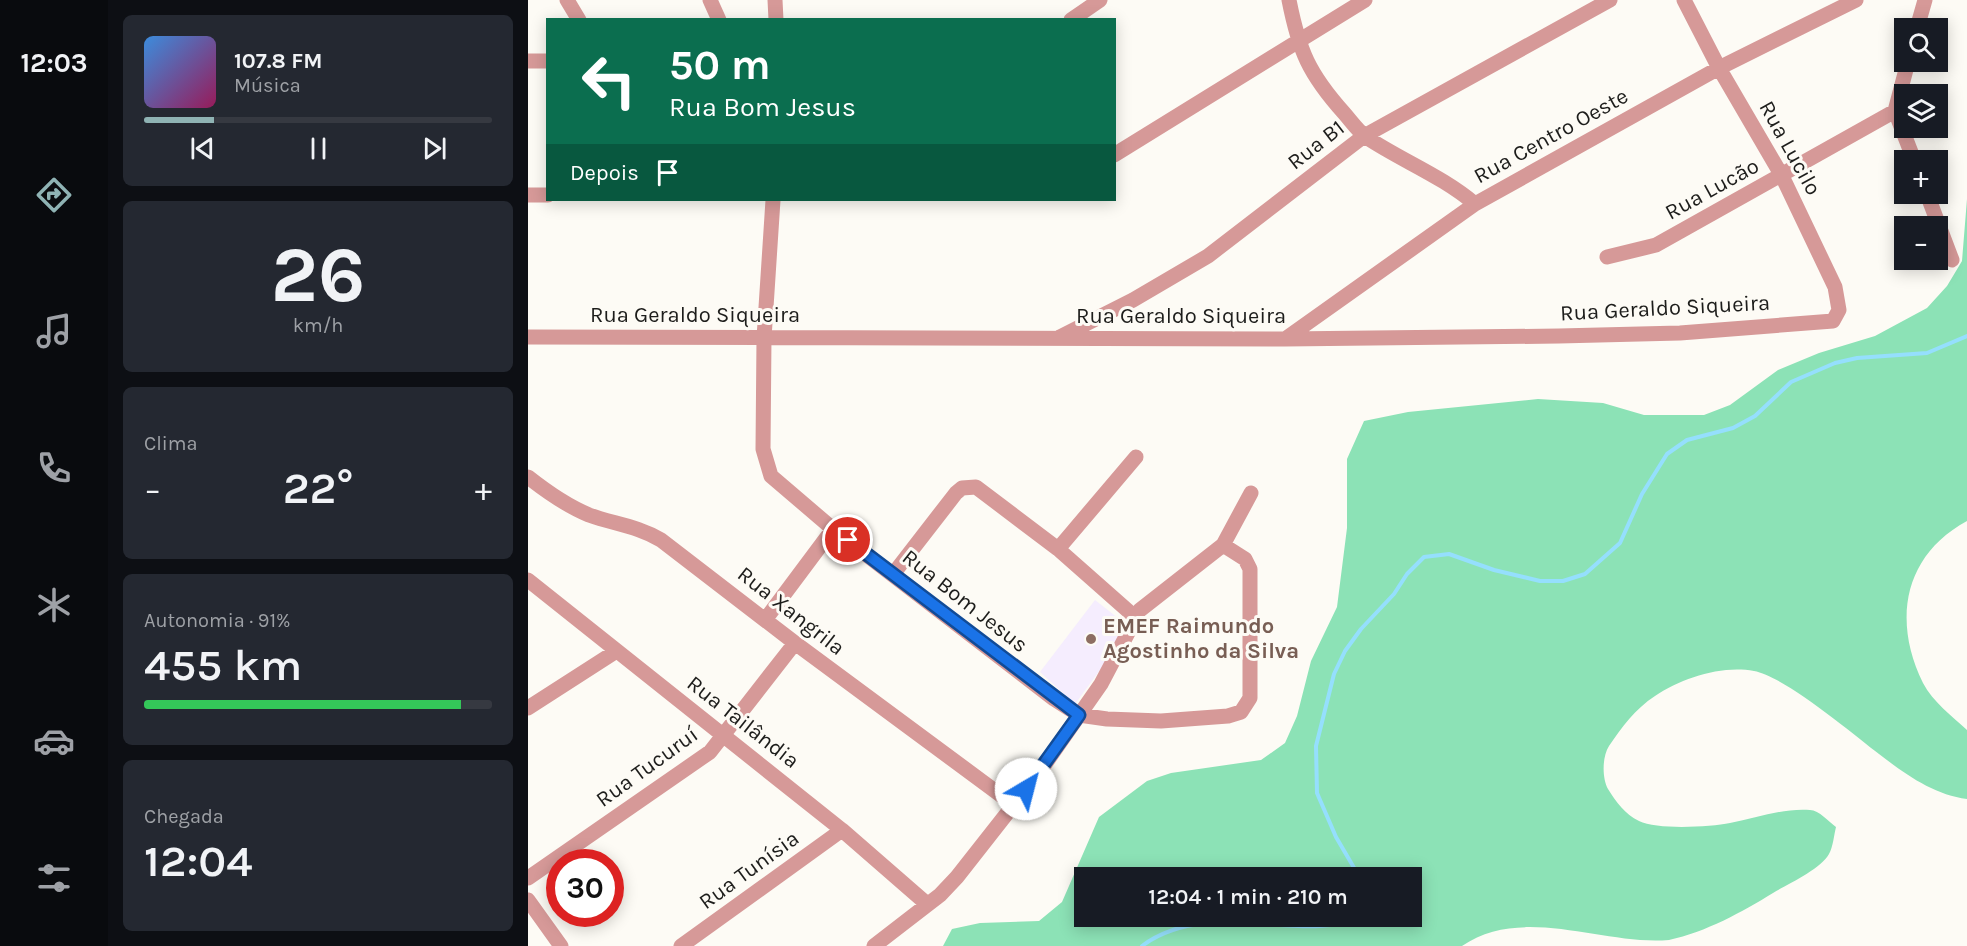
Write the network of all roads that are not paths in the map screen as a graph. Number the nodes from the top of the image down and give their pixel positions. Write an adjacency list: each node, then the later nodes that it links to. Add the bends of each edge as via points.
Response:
1 (567, 0): 11 (street)
2 (710, 0): 12 (street)
3 (776, 0): 13 (street)
4 (1100, 0): 14 (street)
5 (1289, 0): 16 (street)
6 (1365, 0): 16 (street)
7 (1610, 0): 21 (street, Rua B1)
8 (1684, 0): 19 (street, Rua Lucilo)
9 (1856, 0): 19 (street, Rua Centro Oeste)
10 (1925, 0): 15 (street)
11 (578, 18)
12 (718, 18)
13 (776, 18)
14 (1074, 18)
15 (1920, 18)
16 (1297, 40): 21 (street, via 1322,88); 22 (street)
17 (528, 61): 18 (street)
18 (546, 61)
19 (1719, 68): 23 (street, Rua Lucilo); 27 (street, Rua Centro Oeste)
20 (1894, 112): 23 (street, Rua Lucão)
21 (1364, 136): 27 (street, via 1440,178); 34 (street, Rua B1, via 1208,256)
22 (1116, 153)
23 (1782, 176): 29 (street, Rua Lucão, via 1656,245); 31 (street, Rua Lucilo, via 1837,290 1839,310)
24 (528, 195): 25 (street)
25 (546, 195)
26 (773, 201): 33 (street, Rua Bom Jesus)
27 (1475, 204): 35 (street, Rua Centro Oeste)
28 (1930, 204): 30 (street)
29 (1607, 257)
30 (1952, 260)
31 (1833, 321): 35 (street, Rua Geraldo Siqueira, via 1680,333)
32 (528, 336): 33 (street, Rua Geraldo Siqueira)
33 (764, 338): 34 (street, Rua Geraldo Siqueira); 39 (street, Rua Bom Jesus, via 765,462 773,479)
34 (1057, 338): 35 (street, Rua Geraldo Siqueira)
35 (1285, 339)
36 (1136, 457): 41 (street)
37 (528, 477): 45 (street, Rua Xangrila, via 588,514 639,528 656,537)
38 (1251, 493): 40 (street)
39 (833, 529): 42 (street, Rua Bom Jesus); 45 (street)
40 (1223, 545): 44 (street); 49 (street, via 1245,559 1250,569 1251,686 1244,709 1228,716 1161,721)
41 (1058, 549): 42 (street, via 980,489 967,487 956,493); 44 (street)
42 (894, 573): 49 (street, Rua Bom Jesus)
43 (528, 580): 47 (street, Rua Tailândia)
44 (1135, 617): 49 (street, via 1115,662)
45 (765, 620): 46 (street, Rua Xangrila)
46 (795, 644): 50 (street, Rua Tucuruí); 51 (street, Rua Xangrila)
47 (615, 652): 48 (street); 50 (street, Rua Tailândia)
48 (528, 708)
49 (1079, 715): 51 (street)
50 (724, 735): 52 (street, Rua Tailândia); 53 (street, Rua Tucuruí, via 701,759)
51 (1014, 805): 55 (street, via 957,877)
52 (842, 830): 55 (street, Rua Tailândia); 57 (street, Rua Tunísia)
53 (528, 878)
54 (528, 900): 56 (street)
55 (927, 904): 58 (street)
56 (561, 946)
57 (681, 946)
58 (874, 946)

